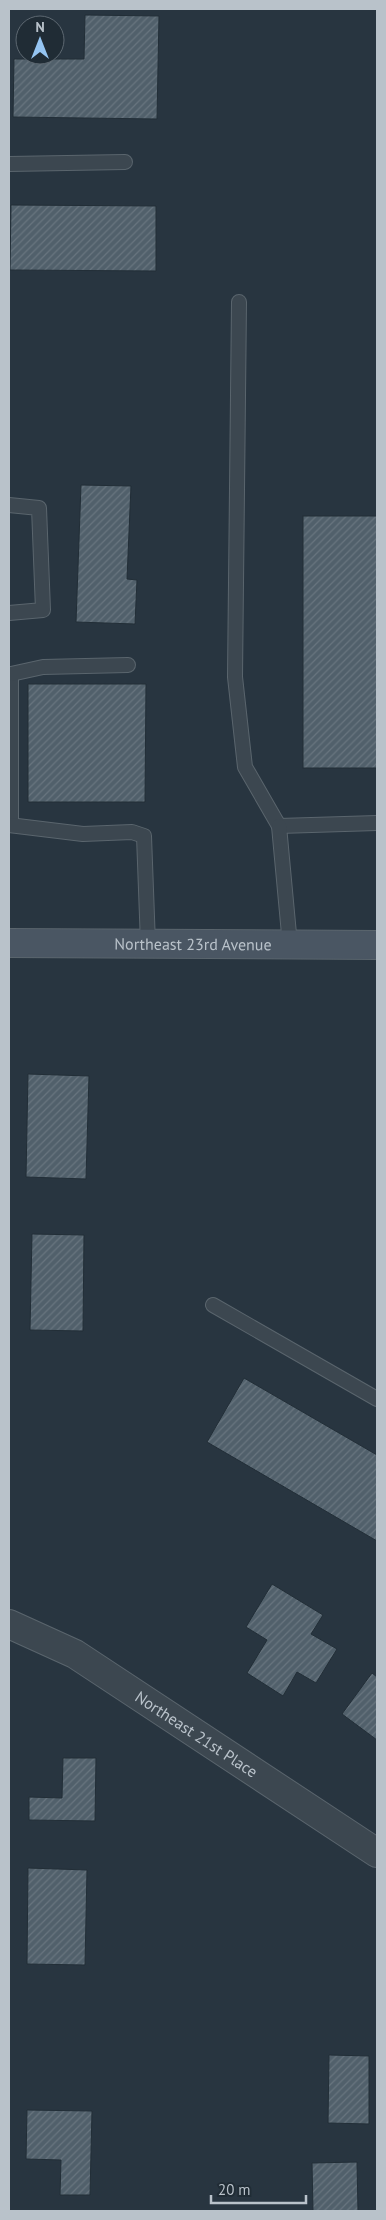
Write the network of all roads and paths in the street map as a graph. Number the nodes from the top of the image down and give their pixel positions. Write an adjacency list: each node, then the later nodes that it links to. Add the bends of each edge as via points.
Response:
1 (125, 162): 2 (lane)
2 (9, 164)
3 (239, 302): 10 (lane, via 235,677 245,767)
4 (9, 505): 5 (lane, via 38,508 43,610)
5 (9, 613)
6 (128, 665): 7 (lane, via 43,667)
7 (10, 674): 9 (lane)
8 (377, 822): 10 (lane)
9 (10, 825): 12 (lane, via 83,834 132,832 144,836)
10 (279, 826): 13 (lane)
11 (9, 943): 12 (main road, Northeast 23rd Avenue)
12 (148, 944): 13 (main road, Northeast 23rd Avenue)
13 (290, 944): 14 (main road, Northeast 23rd Avenue)
14 (377, 945)
15 (213, 1304): 16 (lane)
16 (377, 1398)
17 (9, 1624): 18 (street, Northeast 21st Place, via 75,1654)
18 (377, 1853)

